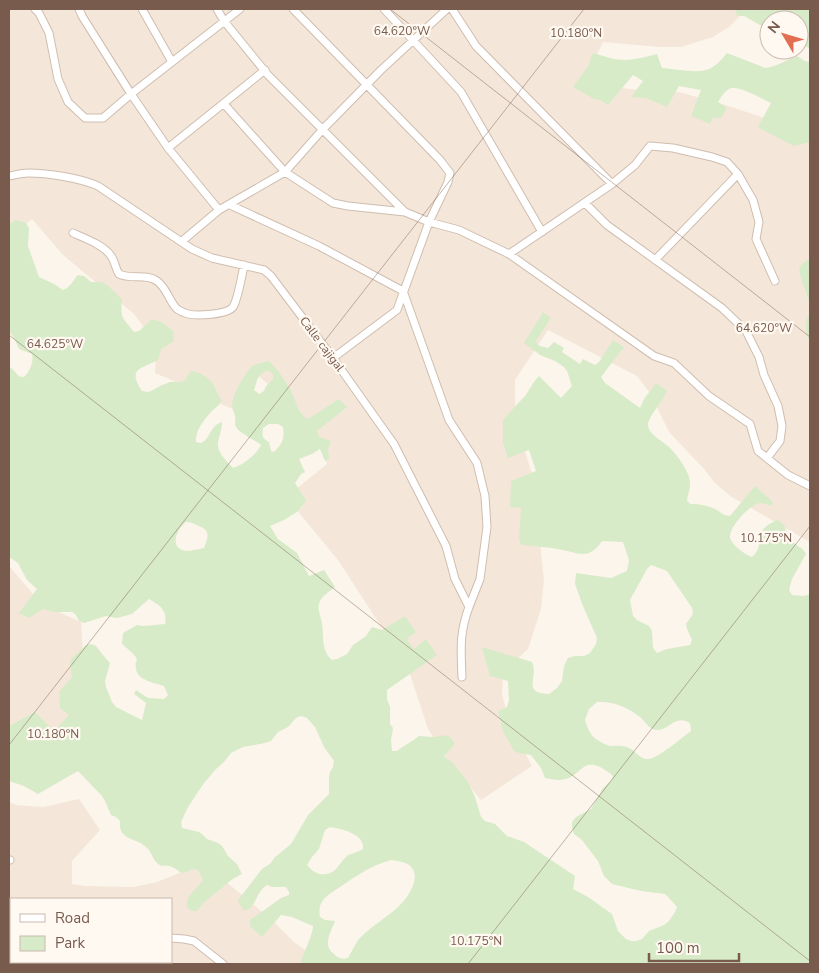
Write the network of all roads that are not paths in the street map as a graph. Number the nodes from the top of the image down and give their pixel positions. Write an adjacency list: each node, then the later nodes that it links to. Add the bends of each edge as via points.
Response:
1 (35, 9): 15 (street, via 49,33 58,79 68,102 85,118 102,118)
2 (79, 9): 15 (street)
3 (142, 9): 12 (street)
4 (217, 9): 10 (street)
5 (240, 9): 10 (street)
6 (293, 9): 14 (street)
7 (384, 9): 11 (street)
8 (446, 9): 11 (street)
9 (452, 9): 22 (street, via 476,46)
10 (224, 21): 12 (street); 13 (street)
11 (412, 39): 14 (street); 28 (street, via 461,92)
12 (172, 62): 15 (street)
13 (265, 70): 16 (street); 17 (street)
14 (367, 84): 17 (street); 27 (street, via 450,173)
15 (131, 94): 18 (street)
16 (224, 104): 18 (street); 19 (street)
17 (323, 129): 19 (street); 26 (street)
18 (168, 148): 25 (street)
19 (285, 172): 24 (street); 26 (street, via 333,202)
20 (738, 174): 22 (street, via 727,162 712,157 650,146 635,165); 32 (street); 34 (street, via 753,200 759,222 756,239)
21 (9, 176): 30 (street, Calle cajigal, via 41,173 87,181)
22 (612, 184): 23 (street)
23 (584, 203): 28 (street); 32 (street, via 606,225)
24 (230, 205): 25 (street); 35 (street)
25 (219, 210): 30 (street)
26 (405, 212): 27 (street)
27 (429, 222): 31 (street, via 458,230); 35 (street)
28 (542, 232): 31 (street)
29 (73, 233): 33 (street, via 104,248 122,276 156,280 176,308 189,315 219,313 232,307)
30 (181, 242): 33 (street, Calle cajigal, via 212,258)
31 (509, 254): 37 (street, via 654,356 674,363 709,396 750,424 758,452)
32 (656, 260): 37 (street, via 722,308 746,332 778,406 782,426 780,441)
33 (244, 265): 36 (street, Calle cajigal, via 264,270 271,276)
34 (775, 281)
35 (403, 291): 36 (street, via 397,310); 39 (street, via 449,420 478,463 485,496 487,527 480,579)
36 (333, 358): 39 (street, Calle cajigal, via 394,444 446,546 455,579)
37 (767, 458): 38 (street, via 788,475)
38 (810, 486)
39 (469, 608): 40 (street, via 461,637)
40 (462, 677)
41 (172, 938): 42 (street, via 194,941)
42 (223, 964)

